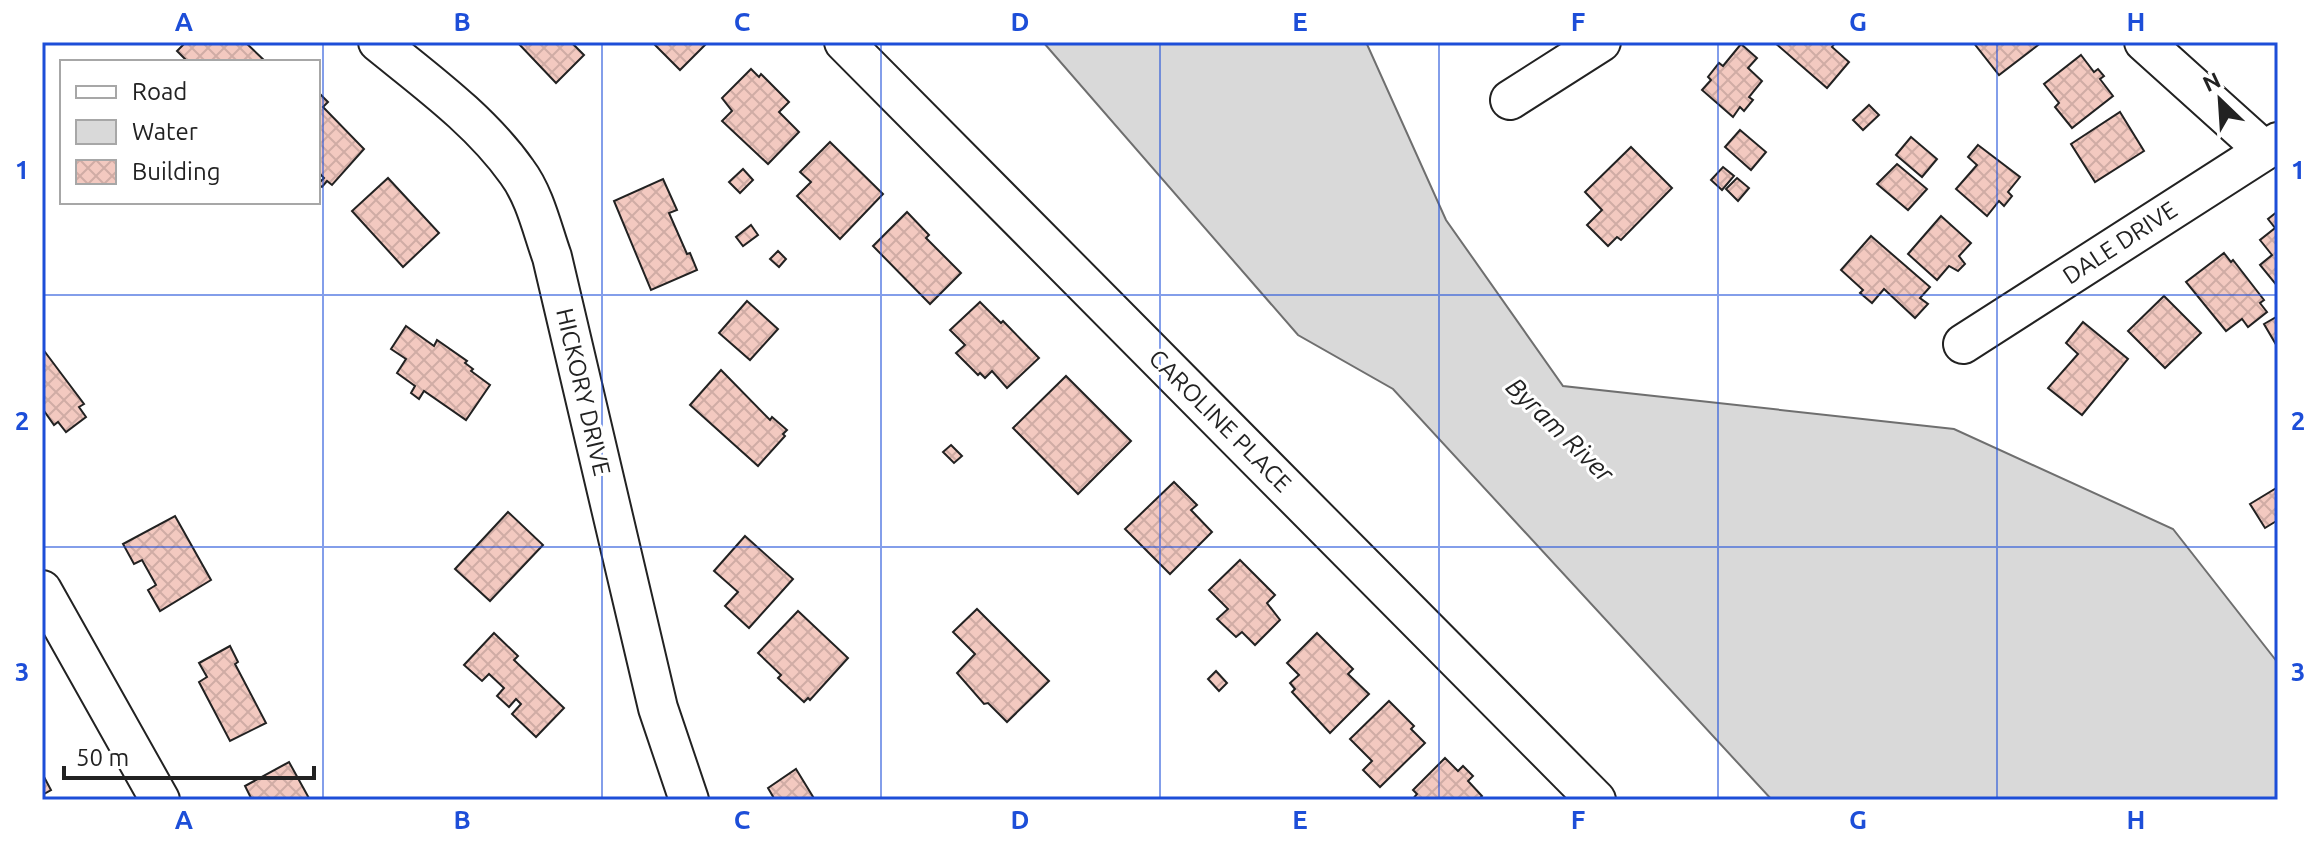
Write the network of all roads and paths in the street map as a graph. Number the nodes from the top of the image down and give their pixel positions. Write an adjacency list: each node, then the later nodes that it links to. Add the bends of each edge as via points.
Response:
1 (378, 42): 10 (street, HICKORY DRIVE, via 481,130 518,173 532,201 552,257 658,708)
2 (844, 42): 11 (street, CAROLINE PLACE)
3 (1601, 42): 5 (street)
4 (2144, 42): 6 (street)
5 (1510, 100)
6 (2271, 146): 7 (street, DALE DRIVE)
7 (1963, 344)
8 (42, 590): 9 (street)
9 (160, 800)
10 (689, 800)
11 (1596, 800)

